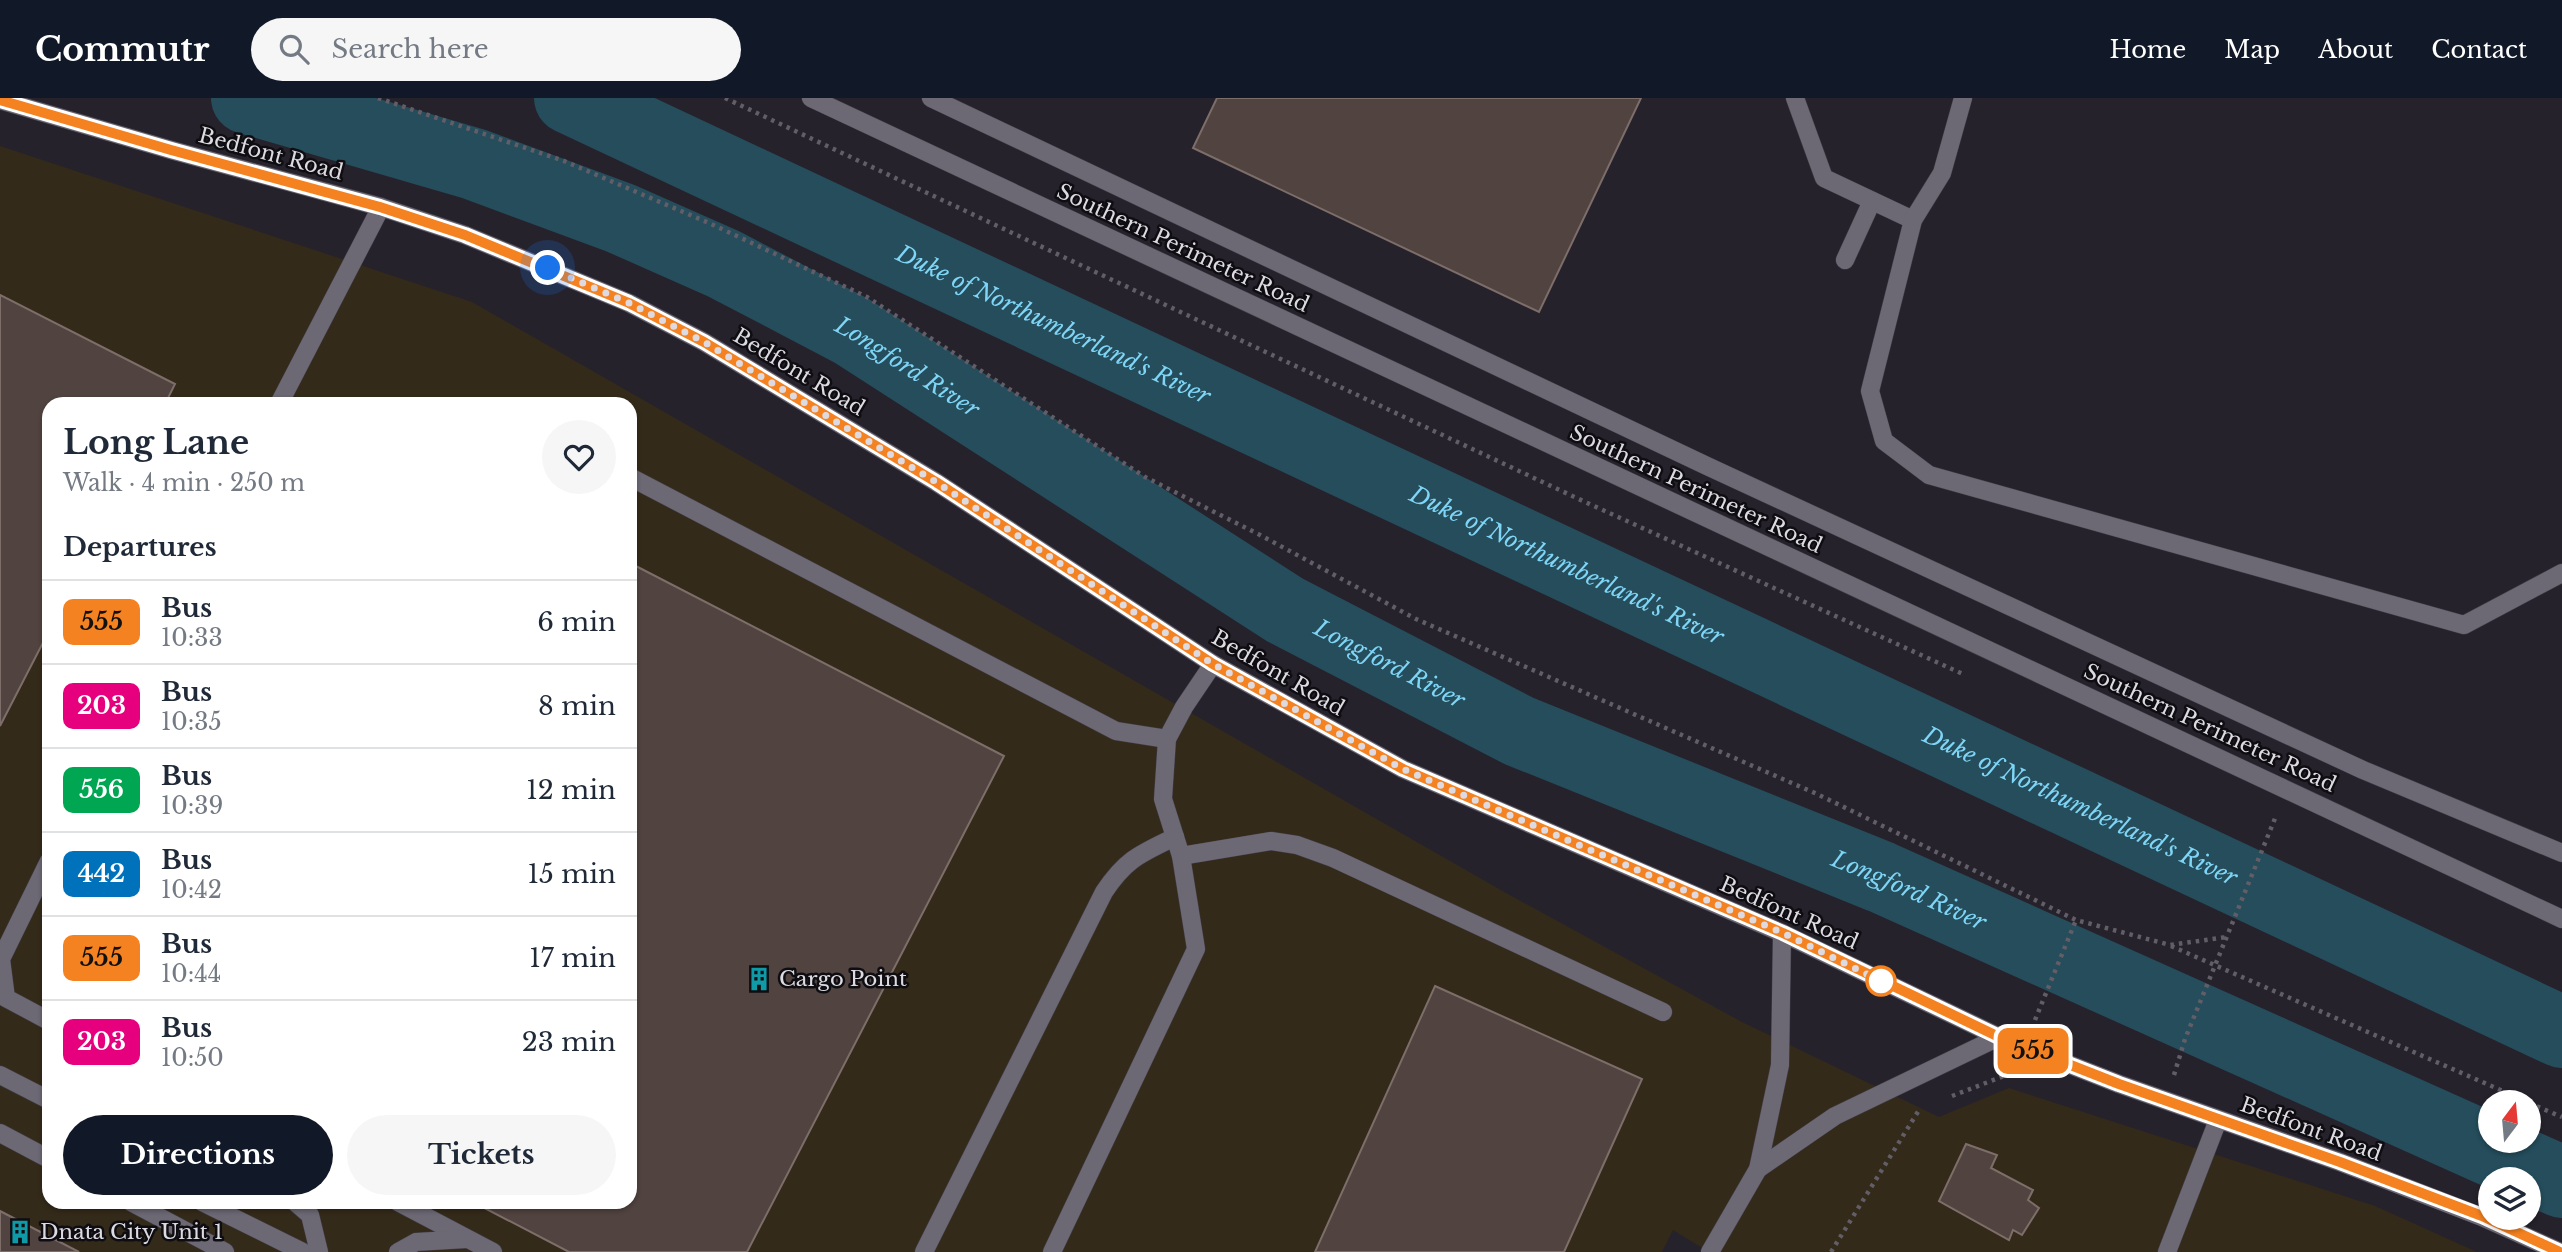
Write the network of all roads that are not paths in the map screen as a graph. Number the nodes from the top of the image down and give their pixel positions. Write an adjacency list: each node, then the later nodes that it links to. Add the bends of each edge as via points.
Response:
1 (811, 98): 19 (street, Southern Perimeter Road)
2 (931, 98): 16 (street, Southern Perimeter Road, via 1719,472 2363,770)
3 (1795, 98): 6 (street, via 1824,178)
4 (1963, 98): 8 (street, via 1942,173)
5 (0, 100): 7 (street, Bedfont Road)
6 (1872, 201): 8 (street); 9 (street)
7 (380, 207): 10 (street); 13 (street, Bedfont Road, via 548,268 704,342 936,482)
8 (1913, 220): 12 (street, via 1870,391 1884,441 1930,475 2464,625)
9 (1845, 260)
10 (283, 397)
11 (637, 481): 14 (street, via 1116,731)
12 (2562, 573)
13 (1213, 664): 14 (street); 20 (street, Bedfont Road, via 1403,769)
14 (1167, 739): 15 (street, via 1163,799)
15 (1175, 837): 17 (street); 40 (street, via 1135,856 1104,892)
16 (2562, 853)
17 (1181, 856): 21 (street, via 1271,841 1297,845); 41 (street, via 1196,949)
18 (42, 875): 22 (street, via 1,959 6,998)
19 (2562, 919)
20 (1783, 933): 23 (street, Bedfont Road); 29 (street, via 1780,1065)
21 (1663, 1012)
22 (42, 1017)
23 (1999, 1037): 26 (street, Bedfont Road); 29 (street, via 1835,1116)
24 (0, 1075): 25 (street)
25 (42, 1096)
26 (2218, 1120): 43 (street); 44 (street, Bedfont Road, via 2482,1216)
27 (0, 1133): 28 (street)
28 (42, 1155)
29 (1758, 1169): 42 (street)
30 (144, 1209): 35 (street)
31 (216, 1209): 36 (street)
32 (303, 1209): 37 (street, via 310,1215)
33 (411, 1209): 34 (street)
34 (467, 1239): 38 (street, via 416,1242); 39 (street)
35 (225, 1252)
36 (303, 1252)
37 (319, 1252)
38 (398, 1252)
39 (493, 1252)
40 (923, 1252)
41 (1052, 1252)
42 (1710, 1252)
43 (2167, 1252)
44 (2560, 1252)

